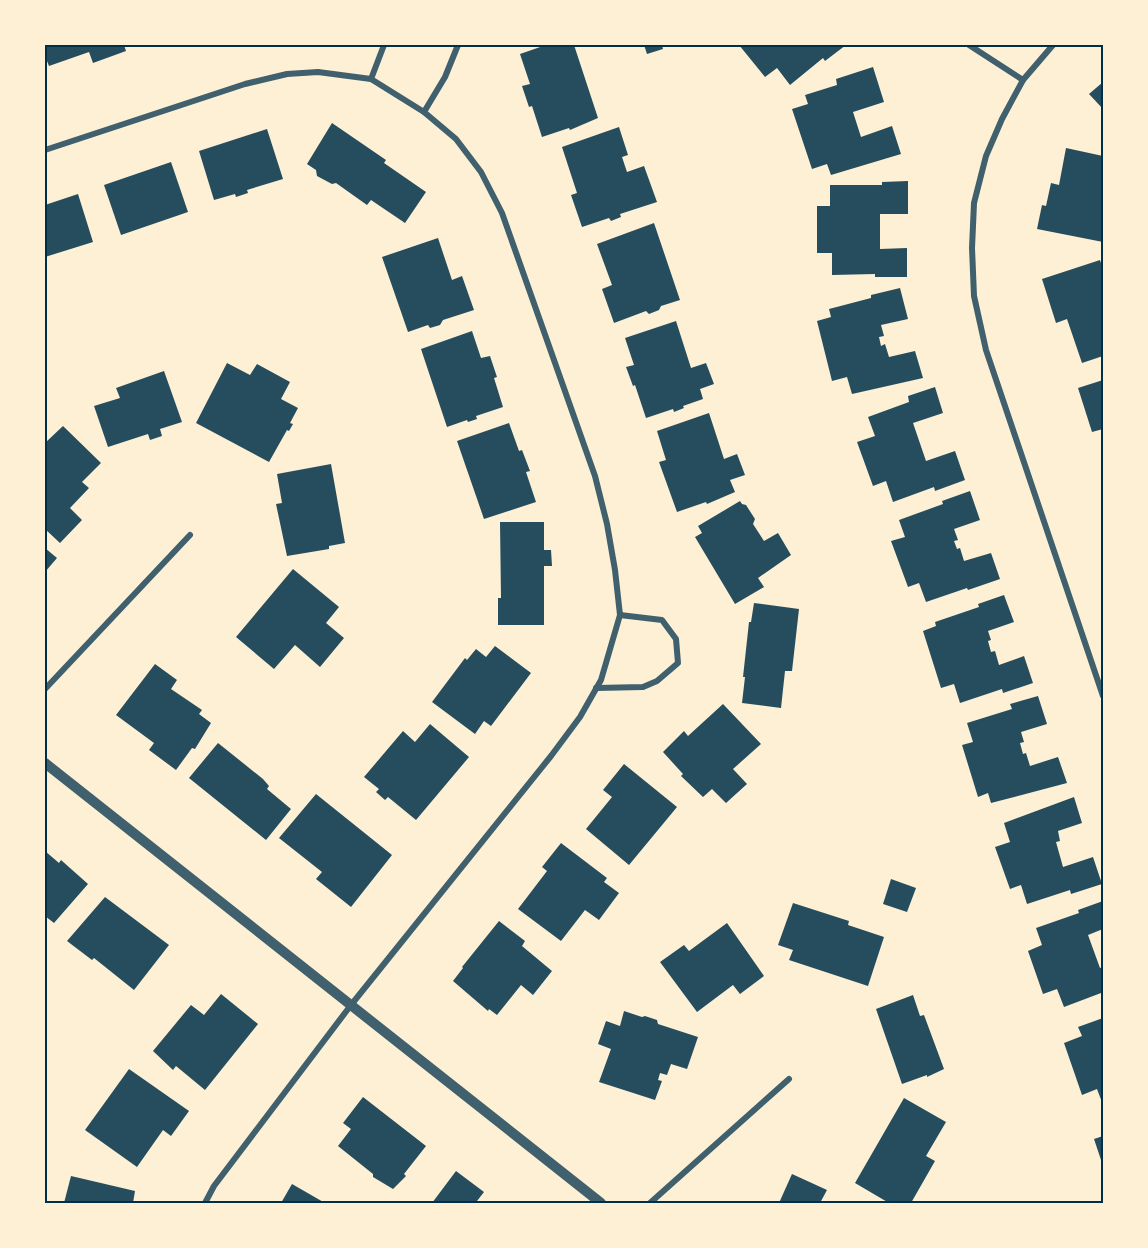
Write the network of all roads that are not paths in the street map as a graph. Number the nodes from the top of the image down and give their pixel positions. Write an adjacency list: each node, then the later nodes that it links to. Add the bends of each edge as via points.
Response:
1 (384, 45): 5 (street)
2 (458, 45): 7 (street)
3 (969, 45): 6 (street)
4 (1053, 45): 6 (street)
5 (371, 79): 7 (street); 8 (street, via 318,72 287,74 245,84)
6 (1023, 80): 13 (street, via 986,156 974,203 974,296 986,350)
7 (424, 112): 10 (street, via 469,156 502,213 595,476 607,524)
8 (45, 150)
9 (190, 535): 12 (street)
10 (620, 615): 11 (street); 11 (street, via 662,620 676,639 678,663 643,687)
11 (596, 688): 15 (street, via 551,756)
12 (45, 689)
13 (1103, 696)
14 (45, 764): 15 (street)
15 (351, 1005): 17 (street); 18 (street)
16 (789, 1079): 19 (street)
17 (205, 1203)
18 (601, 1203)
19 (650, 1203)

